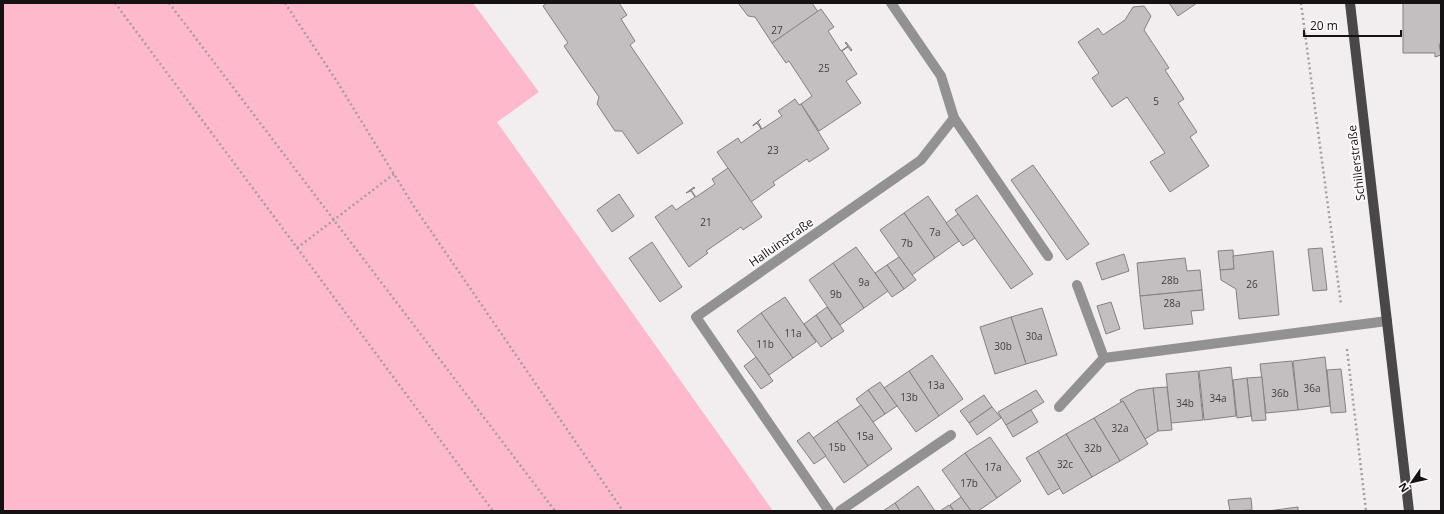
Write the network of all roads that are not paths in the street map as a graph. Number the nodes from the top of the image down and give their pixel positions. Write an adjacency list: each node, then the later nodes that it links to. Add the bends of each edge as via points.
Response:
1 (891, 3): 3 (street, via 941,76)
2 (1350, 3): 6 (main road, Schillerstraße)
3 (954, 118): 4 (street); 10 (street, Halluinstraße, via 921,160 696,317)
4 (1048, 256)
5 (1077, 285): 7 (street)
6 (1387, 321): 7 (street); 12 (main road, Schillerstraße)
7 (1104, 358): 8 (street)
8 (1059, 407)
9 (951, 435): 11 (street)
10 (829, 511)
11 (840, 511)
12 (1409, 511)

